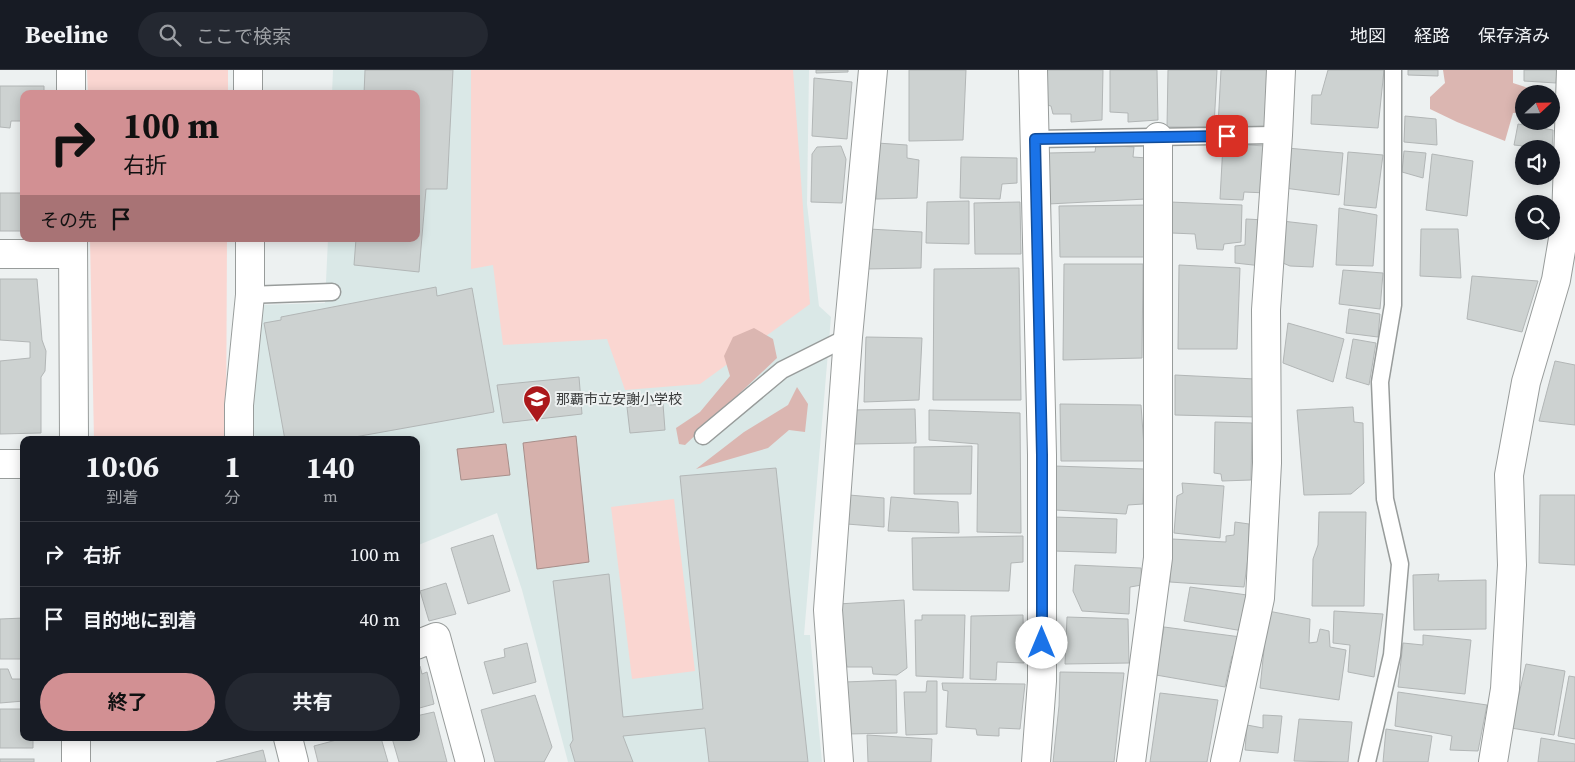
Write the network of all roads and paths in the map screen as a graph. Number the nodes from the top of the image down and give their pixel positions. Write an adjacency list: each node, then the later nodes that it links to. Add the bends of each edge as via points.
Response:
1 (71, 70): 8 (street)
2 (248, 70): 9 (street)
3 (873, 70): 18 (street)
4 (1033, 70): 12 (street)
5 (1281, 70): 10 (street)
6 (1393, 70): 34 (lane, via 1393,305 1380,382 1385,499 1400,564 1392,655)
7 (1571, 70): 35 (street, via 1566,221 1556,280 1526,382 1509,475 1512,565 1505,689)
8 (71, 90)
9 (248, 90)
10 (1278, 135): 11 (lane); 33 (street, via 1266,310 1267,463 1260,598)
11 (1158, 137): 12 (lane); 32 (street, via 1158,558)
12 (1035, 139): 31 (street, via 1042,455 1042,681)
13 (250, 242): 17 (street)
14 (73, 246): 15 (street); 19 (street)
15 (0, 254)
16 (332, 292): 17 (lane)
17 (250, 295): 20 (street)
18 (848, 337): 21 (lane, via 782,370); 30 (street, via 828,610)
19 (74, 436)
20 (239, 436)
21 (703, 436)
22 (0, 464): 23 (street)
23 (20, 464)
24 (420, 643): 29 (street, via 436,637)
25 (76, 741): 27 (street)
26 (289, 741): 28 (street)
27 (76, 762)
28 (294, 762)
29 (470, 762)
30 (839, 762)
31 (1036, 762)
32 (1131, 762)
33 (1225, 762)
34 (1367, 762)
35 (1493, 762)

